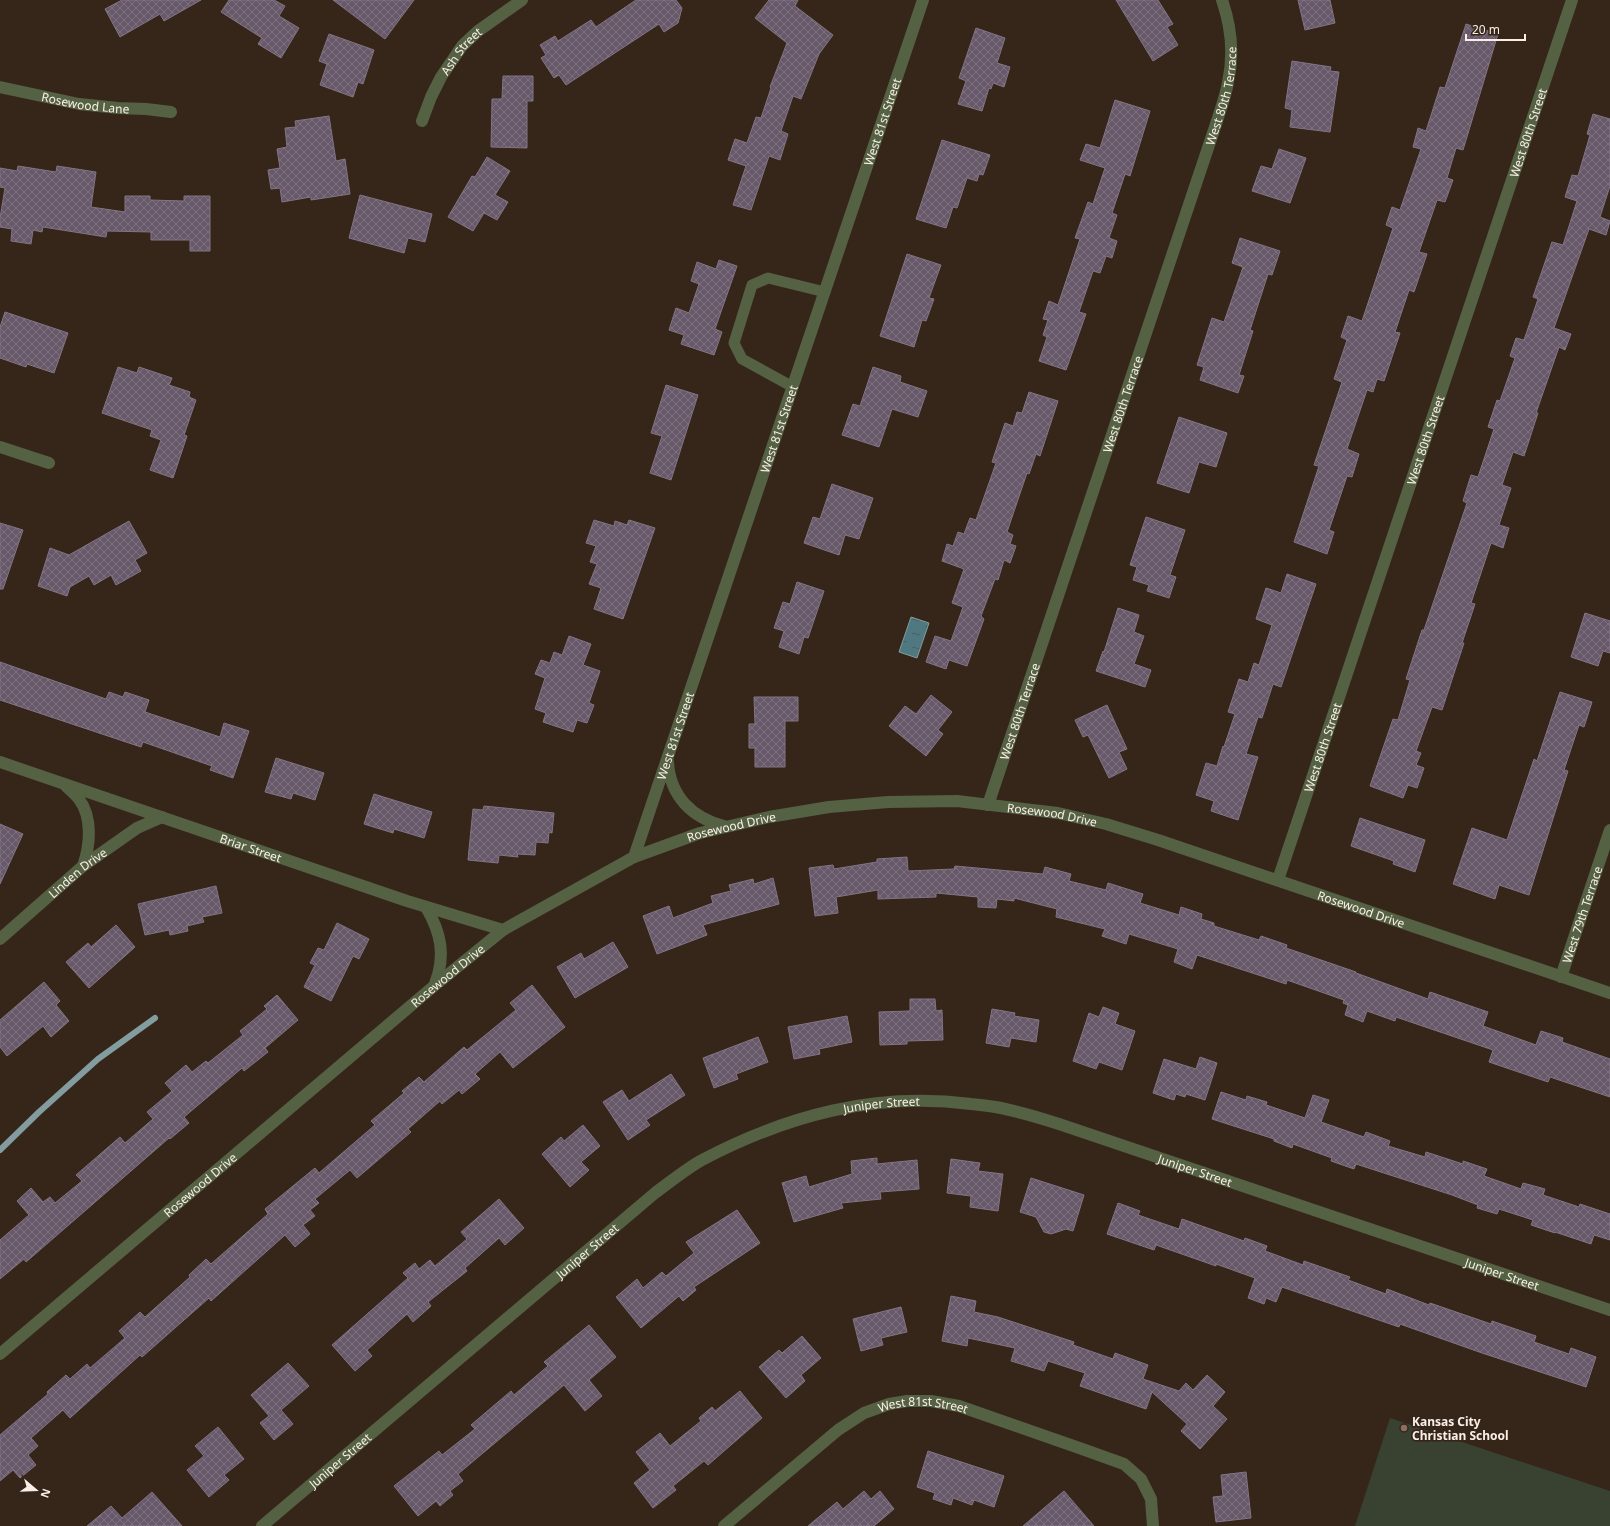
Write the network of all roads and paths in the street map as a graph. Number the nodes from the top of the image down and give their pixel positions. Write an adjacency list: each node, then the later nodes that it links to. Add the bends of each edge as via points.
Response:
1 (522, 0): 7 (street, Ash Street, via 478,31 462,46 431,97)
2 (923, 0): 8 (street, West 81st Street)
3 (1222, 0): 15 (street, West 80th Terrace, via 1228,16 1232,54 1228,82)
4 (1572, 0): 21 (street, West 80th Street)
5 (0, 87): 6 (street, Rosewood Lane, via 79,104)
6 (171, 112)
7 (422, 121)
8 (825, 292): 9 (street, West 81st Street); 9 (lane, via 768,278 752,285 734,343 742,359)
9 (793, 387): 12 (street, West 81st Street)
10 (0, 447): 11 (street)
11 (49, 462)
12 (668, 757): 17 (street, via 672,787 680,798 700,817); 19 (street, West 81st Street)
13 (0, 762): 14 (street, Briar Street)
14 (64, 784): 16 (street, Briar Street); 20 (street, via 80,800 87,823 88,846)
15 (988, 805): 17 (street, Rosewood Drive, via 958,801 888,802 799,811); 21 (street, Rosewood Drive, via 1058,812 1106,824)
16 (162, 817): 20 (street, Linden Drive, via 132,830); 22 (street, Briar Street)
17 (725, 826): 19 (street, Rosewood Drive)
18 (1610, 830): 25 (street, West 79th Terrace)
19 (634, 857): 23 (street, Rosewood Drive)
20 (82, 866): 24 (street, Linden Drive)
21 (1278, 880): 25 (street, Rosewood Drive)
22 (426, 907): 23 (street, Briar Street); 26 (street, via 436,924 440,943 440,970)
23 (503, 930): 26 (street, Rosewood Drive)
24 (0, 939)
25 (1561, 977): 27 (street, Rosewood Drive)
26 (434, 986): 29 (street, Rosewood Drive)
27 (1610, 993)
28 (1610, 1310): 30 (street, Juniper Street, via 1059,1124 1000,1108 945,1101 897,1101 855,1106 807,1116 754,1135 701,1161 655,1193)
29 (0, 1354)
30 (262, 1526)
31 (724, 1526): 32 (street, West 81st Street, via 838,1430 864,1413 907,1401 931,1401 958,1406 1124,1464 1140,1479 1151,1499)
32 (1153, 1526)

